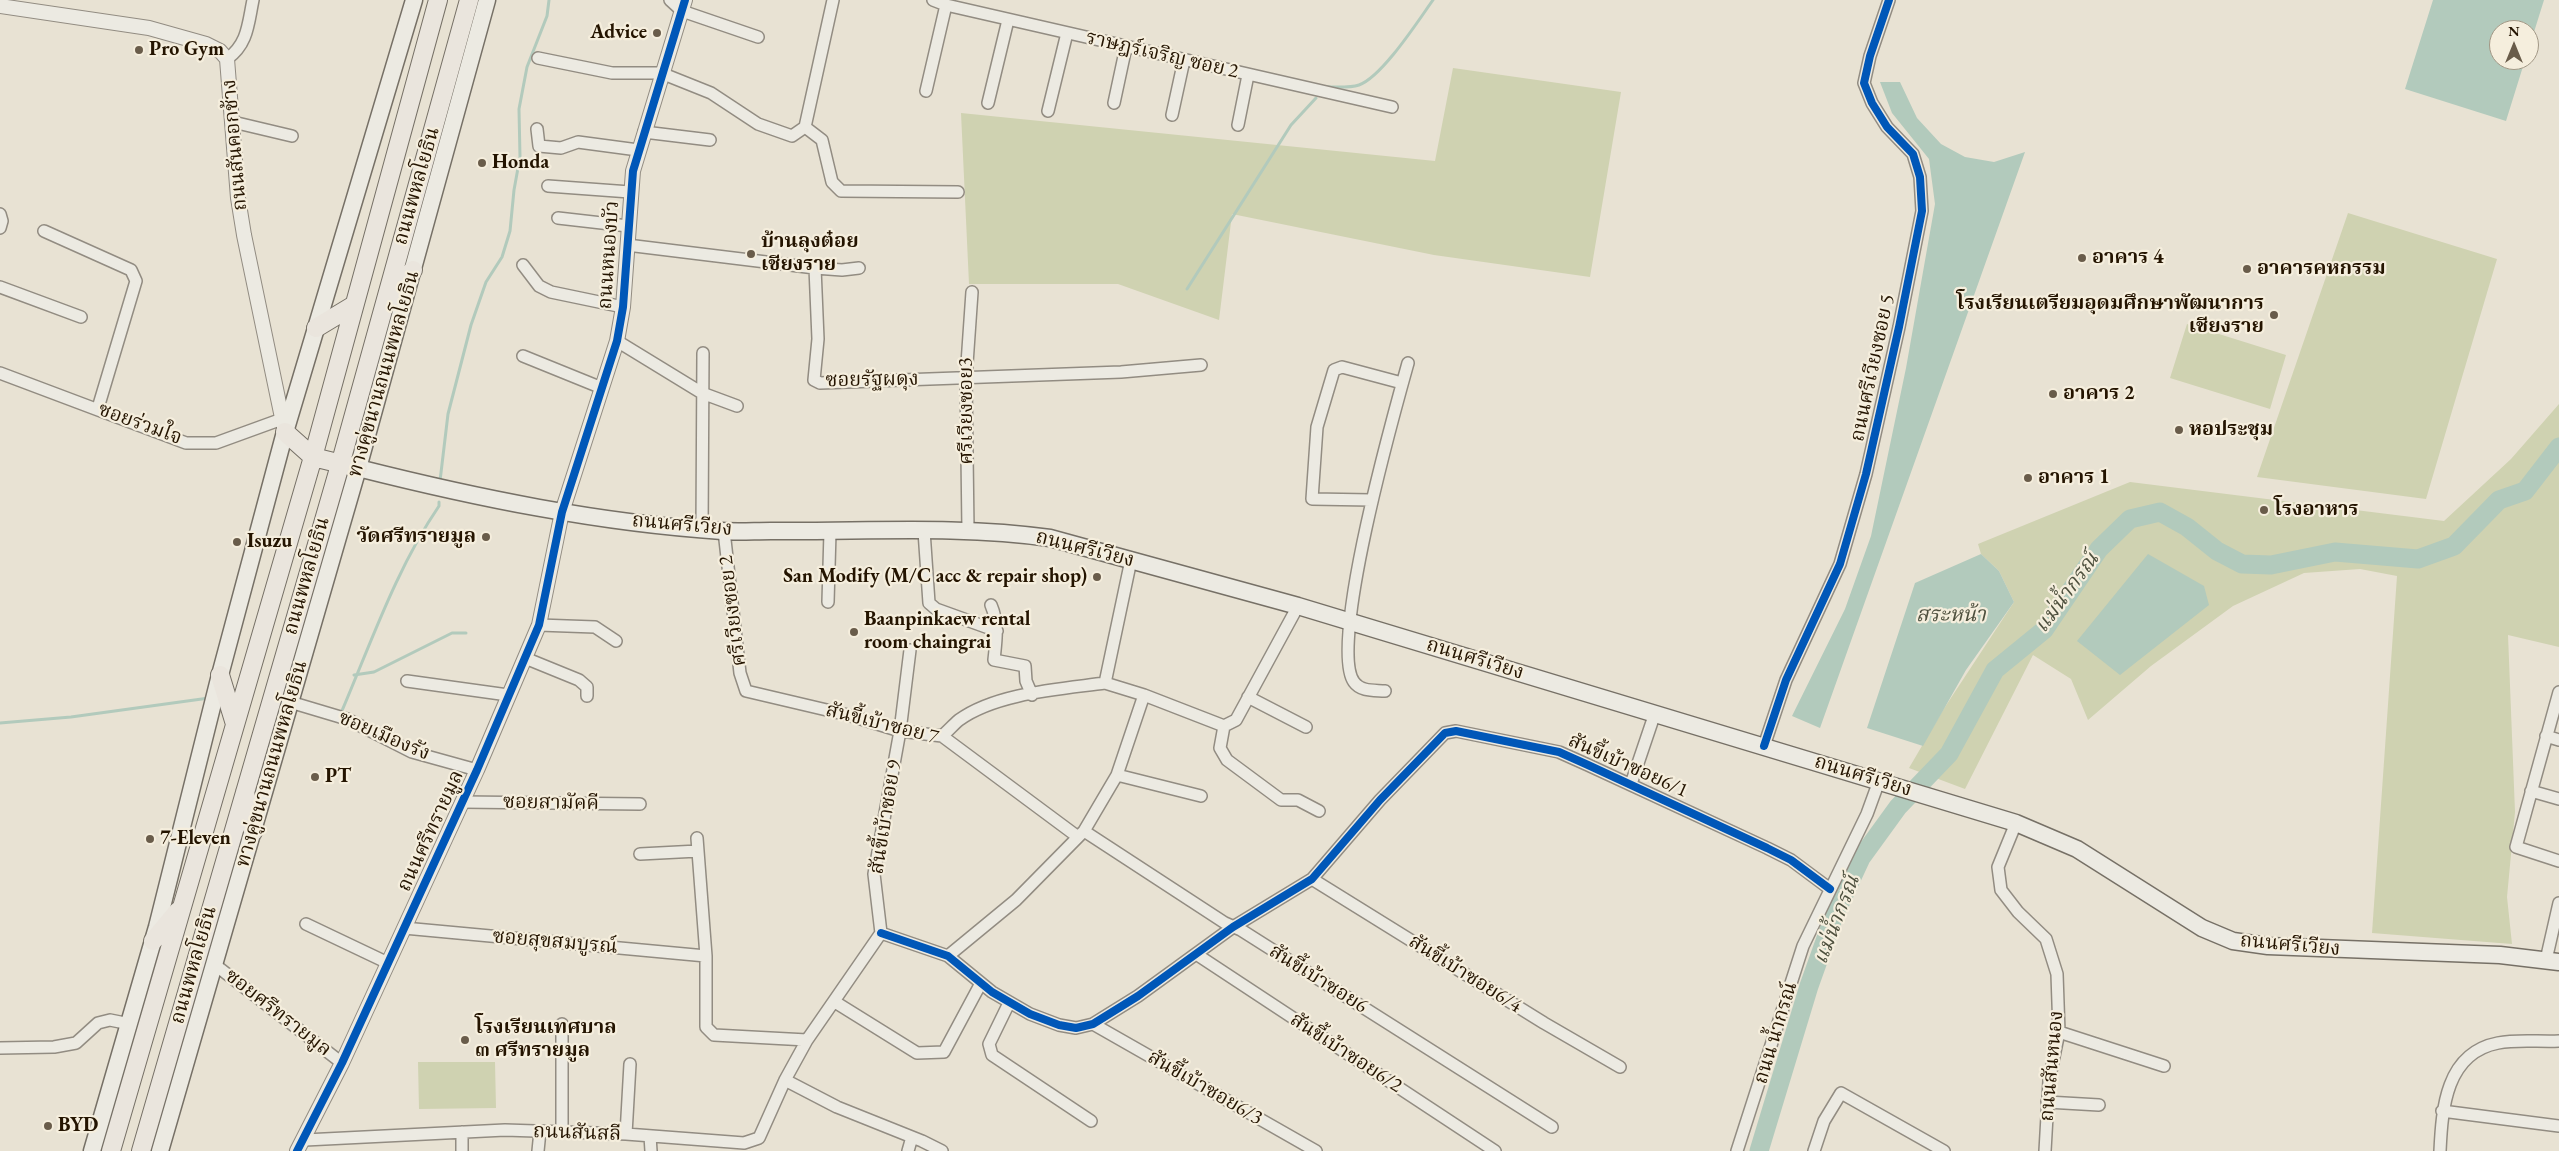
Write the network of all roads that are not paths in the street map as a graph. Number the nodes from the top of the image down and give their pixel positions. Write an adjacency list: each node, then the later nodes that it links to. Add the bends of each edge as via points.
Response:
1 (252, 0): 18 (street, via 246,41)
2 (414, 0): 55 (main road)
3 (438, 0): 51 (main road, ถนนพหลโยธิน)
4 (470, 0): 53 (main road, ถนนพหลโยธิน)
5 (487, 0): 48 (main road, ทางคู่ขนานถนนพหลโยธิน)
6 (670, 0): 10 (street)
7 (833, 0): 30 (street)
8 (933, 0): 11 (street, ราษฎร์เจริญ ซอย 2)
9 (1889, 0): 111 (street, ถนนศรีเวียงซอย 5, via 1864,83 1887,127 1913,154 1920,178 1922,210 1866,474 1840,564 1786,680)
10 (683, 5): 15 (street); 20 (street, ถนนหนองบัว)
11 (946, 5): 13 (street, ราษฎร์เจริญ ซอย 2); 22 (street)
12 (0, 6): 18 (street, ถนนสันคอกช้าง, via 150,28 206,44 220,50)
13 (1008, 20): 14 (street, ราษฎร์เจริญ ซอย 2); 23 (street)
14 (1067, 33): 16 (street, ราษฎร์เจริญ ซอย 2); 26 (street)
15 (758, 37)
16 (1126, 47): 19 (street, ราษฎร์เจริญ ซอย 2); 24 (street)
17 (538, 58): 20 (street, via 612,73)
18 (227, 59): 28 (street, ถนนสันคอกช้าง)
19 (1184, 60): 21 (street, ราษฎร์เจริญ ซอย 2); 27 (street)
20 (661, 73): 30 (street, via 712,93 758,124 792,136); 32 (street, ถนนหนองบัว)
21 (1248, 75): 25 (street, ราษฎร์เจริญ ซอย 2); 29 (street)
22 (926, 91)
23 (988, 103)
24 (1114, 103)
25 (1392, 107)
26 (1048, 111)
27 (1172, 115)
28 (233, 122): 33 (street); 68 (street, ถนนสันคอกช้าง, via 244,235)
29 (1238, 125)
30 (805, 127): 38 (street, via 822,140 832,182 841,191)
31 (537, 129): 35 (street, via 539,146 561,148 578,142)
32 (644, 132): 34 (street); 35 (street, ถนนหนองบัว)
33 (292, 136)
34 (710, 140)
35 (638, 150): 37 (street, ถนนหนองบัว)
36 (548, 186): 37 (street)
37 (630, 192): 41 (street, ถนนหนองบัว)
38 (958, 192)
39 (0, 214): 42 (street)
40 (558, 218): 41 (street)
41 (628, 226): 44 (street, ถนนหนองบัว)
42 (0, 228)
43 (44, 232): 67 (street, via 131,270 136,280)
44 (627, 245): 46 (street); 52 (street, ถนนหนองบัว)
45 (523, 265): 52 (street, via 539,286 551,292)
46 (815, 268): 47 (street); 62 (street, ซอยรัฐผดุง, via 818,339 814,380 820,384)
47 (859, 268)
48 (413, 270): 53 (main road); 71 (main road, ทางคู่ขนานถนนพหลโยธิน)
49 (0, 287): 54 (street)
50 (972, 292): 62 (street, ศรีเวียงซอย3)
51 (354, 305): 55 (main road); 69 (main road, ถนนพหลโยธิน)
52 (623, 307): 56 (street, ถนนหนองบัว)
53 (383, 309): 70 (main road, ถนนพหลโยธิน)
54 (81, 317)
55 (316, 328): 68 (main road)
56 (617, 341): 64 (street, ถนนหนองบัว); 65 (street)
57 (703, 353): 65 (street)
58 (523, 356): 64 (street)
59 (1408, 363): 63 (street)
60 (1201, 365): 62 (street, ซอยรัฐผดุง, via 1121,372)
61 (0, 373): 67 (street, ซอยร่วมใจ)
62 (966, 378): 75 (street, ศรีเวียงซอย3)
63 (1402, 383): 72 (street); 72 (street, via 1342,367 1334,370 1317,427 1312,499)
64 (602, 388): 73 (street, ถนนหนองบัว)
65 (702, 394): 66 (street); 74 (street)
66 (737, 406)
67 (98, 408): 68 (street, ซอยร่วมใจ, via 186,442 216,443)
68 (284, 426): 69 (main road); 91 (main road)
69 (313, 456): 70 (main road); 88 (main road, ถนนพหลโยธิน)
70 (340, 465): 71 (main road); 90 (main road, ถนนพหลโยธิน)
71 (358, 468): 73 (main road, ถนนศรีเวียง, via 454,492); 102 (main road, ทางคู่ขนานถนนพหลโยธิน)
72 (1371, 500): 83 (street)
73 (562, 512): 74 (main road, ถนนศรีเวียง); 84 (street, ถนนศรีทรายมูล)
74 (702, 529): 76 (main road, ถนนศรีเวียง)
75 (968, 530): 77 (main road, ถนนศรีเวียง); 79 (main road, ถนนศรีเวียง, via 1050,538)
76 (724, 531): 78 (main road, ถนนศรีเวียง); 94 (street, ศรีเวียงซอย 2, via 740,673)
77 (924, 531): 78 (main road, ถนนศรีเวียง); 85 (street, via 928,603 936,609)
78 (830, 532): 80 (street)
79 (1131, 560): 82 (main road, ถนนศรีเวียง); 93 (street)
80 (828, 602)
81 (991, 605): 85 (street)
82 (1298, 606): 83 (main road, ถนนศรีเวียง); 101 (street)
83 (1350, 622): 95 (street, via 1348,661 1353,682 1361,689); 103 (main road, ถนนศรีเวียง)
84 (539, 624): 86 (street, via 595,627); 89 (street, ถนนศรีทรายมูล)
85 (997, 631): 98 (street, via 994,660 1025,666 1026,681)
86 (616, 640)
87 (910, 650): 107 (street, สันขี้เบ้าซอย 9)
88 (254, 657): 90 (main road); 104 (main road, ถนนพหลโยธิน)
89 (525, 658): 97 (street, ถนนศรีทรายมูล); 100 (street, via 579,680 587,687)
90 (282, 665): 116 (main road, ถนนพหลโยธิน)
91 (220, 675): 104 (main road); 138 (main road)
92 (407, 681): 97 (street)
93 (1105, 683): 98 (street); 99 (street)
94 (746, 691): 107 (street, สันขี้เบ้าซอย 7)
95 (1385, 691)
96 (2559, 692): 109 (street)
97 (508, 695): 112 (street, ถนนศรีทรายมูล)
98 (1032, 695): 108 (street, via 998,702 960,720)
99 (1144, 695): 105 (street); 113 (street)
100 (587, 696)
101 (1248, 698): 105 (street, via 1236,720); 106 (street)
102 (290, 702): 112 (street, ซอยเมืองรัง, via 347,719 412,752); 124 (main road, ทางคู่ขนานถนนพหลโยธิน)
103 (1655, 713): 111 (main road, ถนนศรีเวียง); 115 (street)
104 (235, 724): 133 (main road, ถนนพหลโยธิน)
105 (1224, 726): 122 (street, via 1220,748 1227,760 1281,800 1298,800)
106 (1306, 727)
107 (900, 731): 108 (street, สันขี้เบ้าซอย 7); 137 (street, สันขี้เบ้าซอย 9, via 874,874)
108 (942, 736): 125 (street, สันขี้เบ้าซอย 7)
109 (2546, 736): 110 (street); 117 (street)
110 (2559, 740)
111 (1764, 746): 114 (main road, ถนนศรีเวียง)
112 (477, 770): 120 (street, ถนนศรีทรายมูล)
113 (1117, 775): 118 (street); 125 (street)
114 (1879, 781): 123 (main road, ถนนศรีเวียง); 131 (street, ถนน น้ำกรณ์, via 1867,814)
115 (1631, 784): 130 (street, สันขี้เบ้าซอย6/1, via 1559,752 1456,731 1445,733 1380,800); 131 (street, สันขี้เบ้าซอย6/1, via 1781,855)
116 (244, 789): 124 (main road); 176 (main road, ถนนพหลโยธิน)
117 (2531, 792): 119 (street); 129 (street, via 2516,847)
118 (1201, 796)
119 (2559, 799)
120 (462, 802): 121 (street, ซอยสามัคคี); 136 (street, ถนนศรีทรายมูล)
121 (640, 804)
122 (1319, 811)
123 (2016, 823): 142 (main road, ถนนศรีเวียง, via 2077,849 2202,928 2233,941 2268,946 2500,955); 151 (street, ถนนสันหนอง, via 1998,867 2001,890 2046,939 2058,974)
124 (253, 832): 144 (main road, ทางคู่ขนานถนนพหลโยธิน)
125 (1081, 834): 135 (street, สันขี้เบ้าซอย6); 141 (street, via 1016,900)
126 (697, 838): 127 (street)
127 (698, 851): 128 (street); 140 (street)
128 (640, 854)
129 (2559, 861)
130 (1312, 879): 135 (street, สันขี้เบ้าซอย6/1); 158 (street, สันขี้เบ้าซอย6/4)
131 (1830, 889): 185 (street, ถนน น้ำกรณ์, via 1803,946)
132 (2559, 903): 142 (street)
133 (183, 905): 138 (main road); 175 (main road, ถนนพหลโยธิน)
134 (306, 924): 143 (street)
135 (1233, 927): 139 (street, สันขี้เบ้าซอย6/1); 165 (street, สันขี้เบ้าซอย6)
136 (404, 928): 140 (street, ซอยสุขสมบูรณ์); 143 (street, ถนนศรีทรายมูล)
137 (881, 933): 141 (street); 146 (street, ถนนสันสลี)
138 (153, 941): 148 (main road)
139 (1196, 954): 150 (street, สันขี้เบ้าซอย6/1); 184 (street, สันขี้เบ้าซอย6/2)
140 (706, 956): 152 (street, via 706,1027 714,1035)
141 (948, 956): 145 (street)
142 (2552, 961)
143 (388, 963): 155 (street, ถนนศรีทรายมูล)
144 (214, 964): 155 (street, ซอยศรีทรายมูล); 177 (main road, ทางคู่ขนานถนนพหลโยธิน)
145 (981, 983): 146 (street, via 944,1052 917,1053); 147 (street)
146 (835, 1002): 152 (street, ถนนสันสลี)
147 (1009, 1003): 150 (street, via 1059,1025 1076,1028); 163 (street, via 989,1044 992,1055)
148 (130, 1024): 154 (street, via 110,1020 98,1023 76,1043 54,1047); 174 (main road)
149 (562, 1024): 167 (street)
150 (1093, 1024): 183 (street, สันขี้เบ้าซอย6/3)
151 (2059, 1032): 157 (street); 160 (street, ถนนสันหนอง)
152 (807, 1040): 159 (street, ถนนสันสลี)
153 (2559, 1041): 162 (street, via 2498,1042 2480,1049 2464,1060 2450,1081)
154 (0, 1048)
155 (342, 1063): 172 (street, ถนนศรีทรายมูล)
156 (630, 1064): 169 (street)
157 (2164, 1066)
158 (1620, 1067)
159 (785, 1080): 170 (street, ถนนสันสลี, via 758,1138 744,1143); 171 (street, via 836,1107)
160 (2047, 1102): 161 (street); 188 (street, ถนนสันหนอง)
161 (2099, 1105)
162 (2442, 1111): 164 (street); 189 (street)
163 (1091, 1121)
164 (2559, 1126)
165 (1552, 1128)
166 (540, 1131): 167 (street, ถนนสันสลี); 168 (street, ถนนสันสลี); 179 (street)
167 (562, 1131): 169 (street, ถนนสันสลี)
168 (462, 1132): 173 (street, ถนนสันสลี); 178 (street)
169 (626, 1134): 170 (street, ถนนสันสลี)
170 (650, 1136): 180 (street)
171 (912, 1136): 181 (street); 182 (street)
172 (301, 1145): 173 (street, ถนนสันสลี)
173 (341, 1145)
174 (92, 1151)
175 (111, 1151)
176 (141, 1151)
177 (160, 1151)
178 (462, 1151)
179 (538, 1151)
180 (651, 1151)
181 (908, 1151)
182 (942, 1151)
183 (1316, 1151)
184 (1495, 1151)
185 (1737, 1151)
186 (1814, 1151): 187 (street, via 1824,1121 1841,1093)
187 (1944, 1151)
188 (2045, 1151)
189 (2440, 1151)

